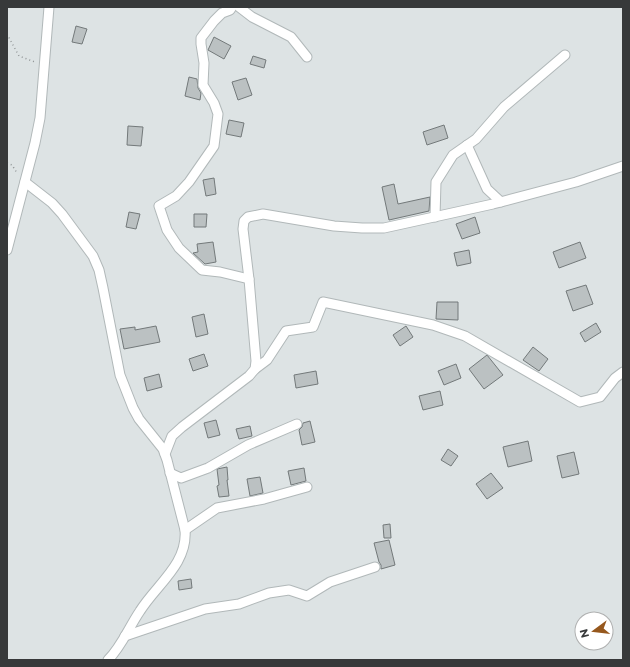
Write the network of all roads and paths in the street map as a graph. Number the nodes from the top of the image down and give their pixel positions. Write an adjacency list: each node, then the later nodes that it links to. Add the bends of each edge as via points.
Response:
1 (49, 7): 7 (street)
2 (232, 7): 15 (street, via 222,13 201,38 203,85 218,114 214,146 189,182 176,196 159,206 167,230 179,248 202,270)
3 (239, 7): 6 (street, via 252,17 291,37)
4 (7, 34): 7 (path, via 18,56)
5 (565, 55): 8 (street, via 504,107 476,140)
6 (307, 57)
7 (44, 65): 11 (street, via 40,118)
8 (467, 145): 12 (street, via 487,189); 13 (street, via 453,154 436,182)
9 (7, 163): 11 (path, via 12,165)
10 (623, 166): 12 (street, via 576,182)
11 (25, 182): 14 (street); 19 (street, via 52,203 93,256 99,270 122,381 139,420)
12 (501, 202): 13 (street)
13 (435, 217): 15 (street, via 384,228 362,228 309,223 263,214 248,217 244,221 243,229)
14 (7, 250)
15 (249, 279): 16 (street)
16 (255, 369): 17 (street, via 267,360 286,331 313,327 323,302 433,324 465,336 580,402 600,397); 19 (street, via 172,436)
17 (623, 372)
18 (297, 424): 20 (street, via 248,445 208,468 181,478)
19 (165, 454): 20 (street)
20 (170, 473): 22 (street)
21 (307, 487): 22 (street, via 217,508)
22 (185, 530): 24 (street, via 186,541 177,564 146,602)
23 (375, 568): 24 (street, via 330,582 307,596 289,590 269,593 239,604 205,608)
24 (125, 636): 25 (street)
25 (108, 660)

